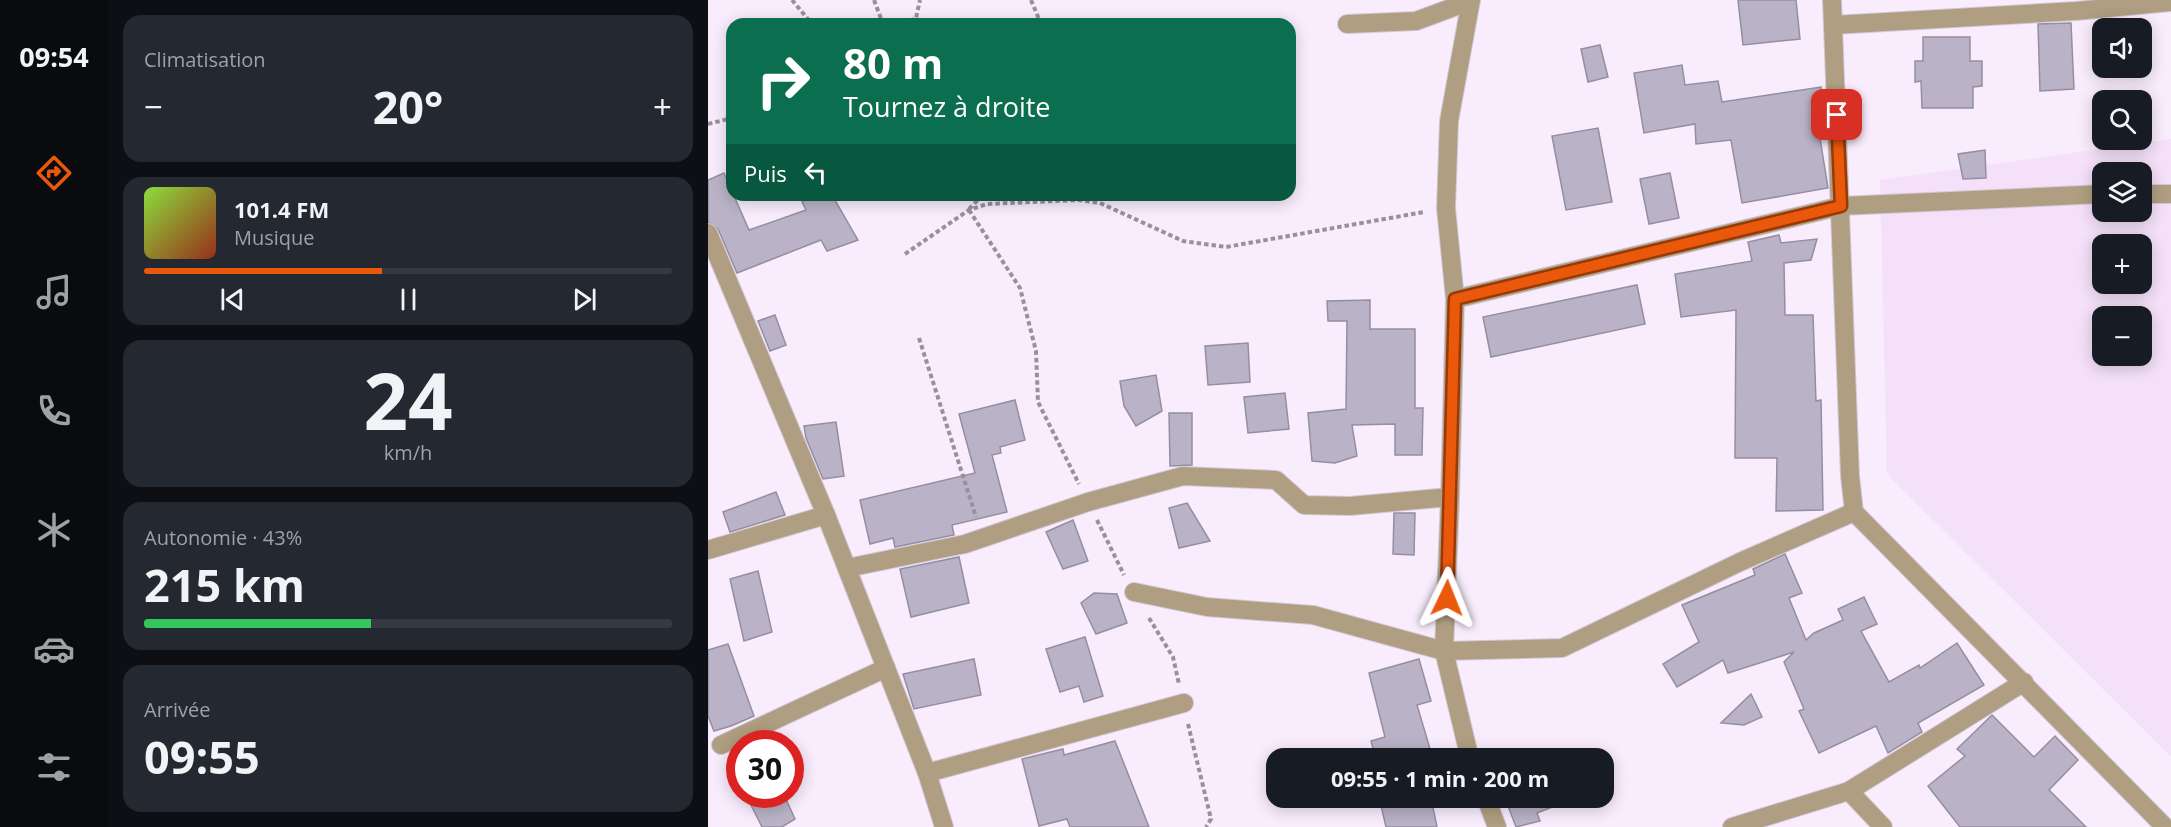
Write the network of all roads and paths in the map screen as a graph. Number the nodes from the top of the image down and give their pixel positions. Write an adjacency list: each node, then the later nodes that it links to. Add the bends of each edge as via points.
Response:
1 (792, 0): 9 (path)
2 (874, 0): 10 (path)
3 (920, 0): 11 (path)
4 (1031, 0): 12 (path)
5 (1832, 0): 14 (street)
6 (1470, 1): 13 (street, via 1416,21); 24 (street, via 1449,121)
7 (2171, 2): 8 (street)
8 (2076, 5): 14 (street)
9 (808, 18)
10 (881, 18)
11 (916, 18)
12 (1038, 18)
13 (1347, 24)
14 (1833, 25): 23 (street)
15 (726, 120): 16 (path)
16 (708, 124)
17 (2152, 194): 18 (street)
18 (2171, 194)
19 (2092, 195): 23 (street)
20 (977, 201): 25 (path)
21 (1055, 201): 25 (path, via 987,204)
22 (1085, 201): 24 (path, via 1100,203 1184,241 1226,247)
23 (1841, 206): 28 (street); 31 (street)
24 (1446, 208): 28 (street)
25 (967, 211): 27 (path)
26 (708, 233): 32 (street)
27 (905, 254)
28 (1455, 299): 30 (street)
29 (919, 338): 33 (path)
30 (1450, 498): 33 (street, via 1304,506 1276,480 1183,476 1088,502); 37 (street)
31 (1854, 512): 37 (street, via 1562,648); 39 (street)
32 (826, 515): 34 (street); 35 (street)
33 (983, 538): 35 (street)
34 (708, 550)
35 (847, 568): 38 (street)
36 (1134, 592): 37 (street, via 1207,607 1313,615)
37 (1444, 651): 42 (street)
38 (886, 668): 41 (street); 43 (street)
39 (2024, 682): 44 (street); 50 (street)
40 (1184, 703): 43 (street)
41 (721, 745)
42 (1467, 748)
43 (927, 773): 46 (street)
44 (1849, 791): 48 (street); 49 (street)
45 (1490, 808): 47 (street)
46 (944, 827)
47 (1497, 827)
48 (1732, 827)
49 (1883, 827)
50 (2165, 827)

